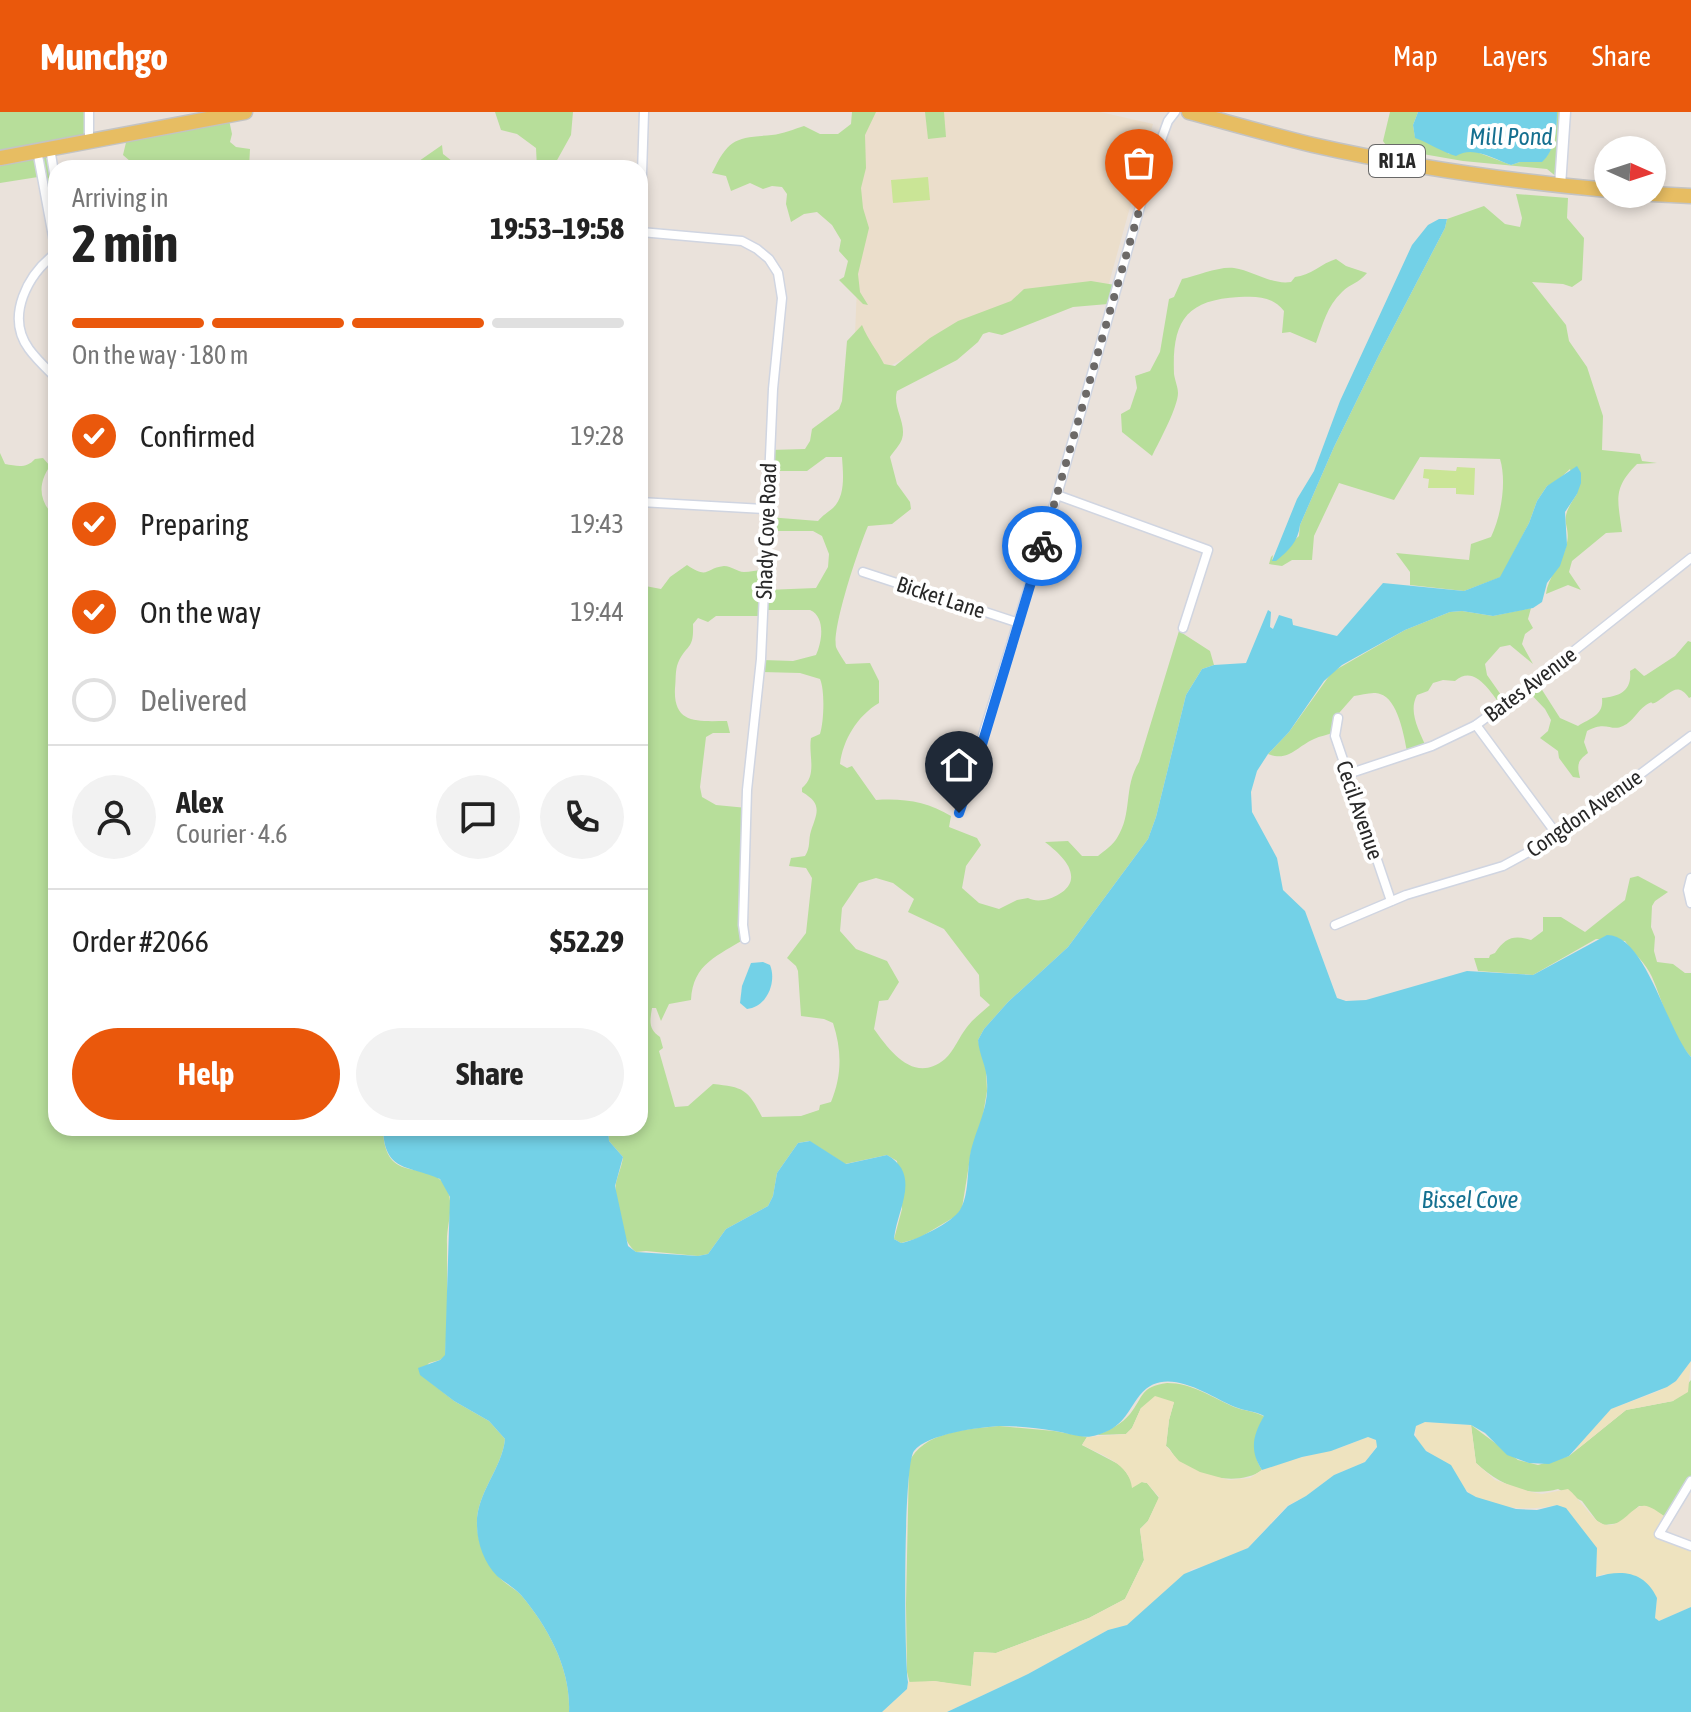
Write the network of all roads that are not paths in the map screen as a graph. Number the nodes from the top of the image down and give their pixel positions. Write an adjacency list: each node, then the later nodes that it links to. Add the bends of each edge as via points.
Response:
1 (89, 112): 7 (street)
2 (245, 112): 7 (main road)
3 (644, 112): 10 (street)
4 (1175, 112): 22 (street, via 1153,162)
5 (1189, 112): 12 (main road, RI 1A, via 1328,148)
6 (1565, 112): 12 (street)
7 (89, 140): 8 (main road)
8 (44, 149): 9 (main road); 11 (street); 15 (street)
9 (0, 158)
10 (642, 160)
11 (48, 162)
12 (1560, 186): 13 (main road, RI 1A)
13 (1594, 189)
14 (48, 190): 15 (street)
15 (45, 191): 18 (street)
16 (1666, 195): 17 (main road)
17 (1691, 196)
18 (48, 208)
19 (648, 235): 24 (street, Shady Cove Road, via 742,241 769,259 778,273 782,298)
20 (48, 260): 21 (street, via 26,286 20,315 26,344)
21 (48, 369)
22 (1057, 495): 27 (street); 28 (street, via 1208,550)
23 (648, 502): 24 (street)
24 (766, 509): 39 (street, Shady Cove Road, via 761,659 747,790)
25 (1691, 558): 30 (street, Bates Avenue)
26 (863, 572): 27 (street, Bicket Lane)
27 (1019, 623): 33 (street)
28 (1183, 628)
29 (1338, 718): 32 (street, Cecil Avenue, via 1335,736)
30 (1476, 725): 32 (street, Bates Avenue); 34 (street)
31 (1691, 736): 34 (street, Congdon Avenue)
32 (1348, 774): 36 (street, Cecil Avenue)
33 (959, 813)
34 (1558, 836): 36 (street, Congdon Avenue, via 1503,866)
35 (1691, 878): 37 (street)
36 (1391, 901): 38 (street, Congdon Avenue)
37 (1691, 901)
38 (1335, 925)
39 (745, 939)
40 (1691, 1481): 41 (street, via 1659,1534)
41 (1691, 1546)

